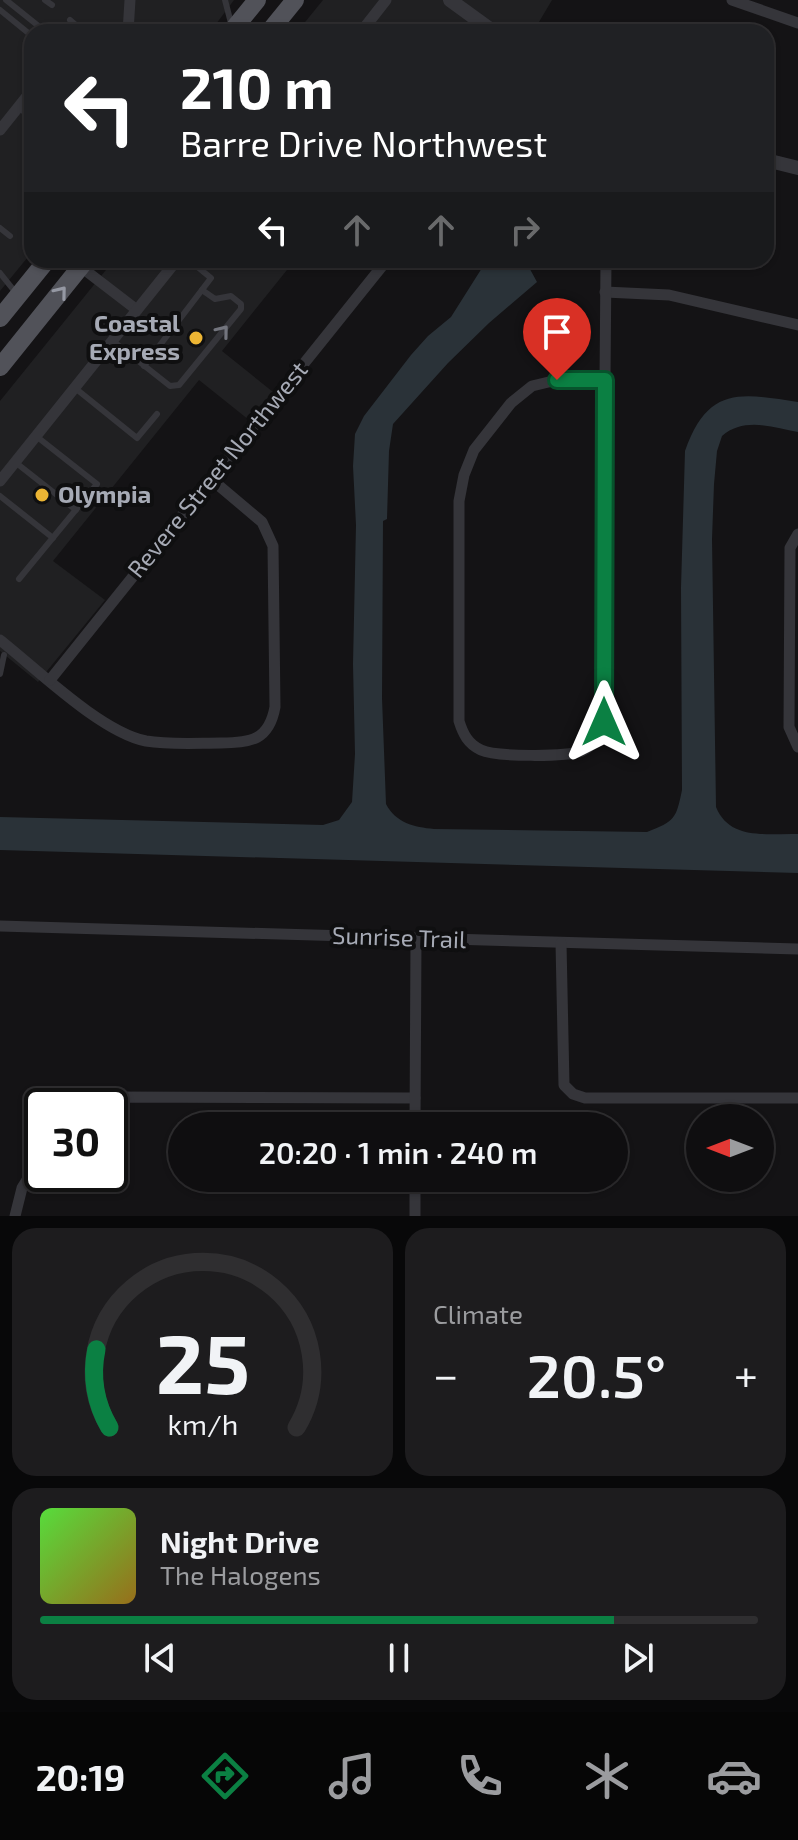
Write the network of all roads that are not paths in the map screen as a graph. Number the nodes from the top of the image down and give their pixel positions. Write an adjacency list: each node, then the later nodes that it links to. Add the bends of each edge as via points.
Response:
1 (6, 0): 14 (lane)
2 (45, 0): 10 (lane)
3 (130, 0): 16 (street)
4 (225, 0): 17 (lane)
5 (255, 0): 18 (main road)
6 (295, 0): 19 (main road)
7 (386, 0): 20 (street)
8 (450, 0): 21 (street)
9 (732, 0): 13 (street)
10 (52, 5)
11 (0, 10): 22 (lane)
12 (70, 20): 15 (lane)
13 (798, 23)
14 (36, 24)
15 (75, 24)
16 (128, 24)
17 (230, 24)
18 (237, 24)
19 (276, 24)
20 (367, 24)
21 (483, 24)
22 (24, 30)
23 (24, 100): 24 (street)
24 (18, 107): 25 (lane); 26 (street)
25 (24, 112)
26 (0, 130)
27 (774, 162): 28 (street)
28 (798, 168)
29 (0, 228): 30 (lane)
30 (10, 236)
31 (40, 268): 41 (main road)
32 (80, 268): 46 (main road, one-way to 32)
33 (88, 268): 42 (street)
34 (169, 268): 42 (street)
35 (199, 268): 39 (lane, via 211,278)
36 (381, 268): 53 (street, Revere Street Northwest)
37 (606, 268): 40 (street)
38 (0, 273): 41 (lane)
39 (202, 290): 47 (lane); 47 (lane, one-way to 39, via 170,386 179,385 241,309 231,296 215,299)
40 (605, 292): 44 (street, via 669,295); 48 (street)
41 (14, 296): 43 (main road); 46 (main road, via 21,322)
42 (137, 310): 45 (street)
43 (0, 318)
44 (798, 325)
45 (113, 341): 47 (lane); 49 (street)
46 (4, 362)
47 (144, 366)
48 (605, 380): 48 (street, via 544,382 520,393 482,439 464,475 459,501 459,721 463,734 482,751 568,754 581,752 600,735)
49 (75, 388): 50 (lane, via 137,438); 51 (street)
50 (157, 414)
51 (36, 436): 52 (street); 56 (lane, via 97,484)
52 (15, 462): 54 (street); 56 (lane)
53 (211, 479): 62 (street, Revere Street Northwest); 62 (street, via 262,522 273,546 275,707 265,731 242,743 136,738 100,720)
54 (0, 481)
55 (0, 496): 58 (lane)
56 (76, 510): 58 (lane)
57 (798, 534): 63 (street, via 790,548 789,727)
58 (53, 538): 59 (lane)
59 (19, 579)
60 (3, 649): 61 (lane); 62 (street)
61 (0, 674)
62 (50, 680)
63 (798, 747)
64 (0, 926): 65 (street, Sunrise Trail)
65 (416, 939): 66 (street, Sunrise Trail); 69 (street)
66 (561, 943): 67 (street, Sunrise Trail); 70 (street, via 564,1085 573,1094)
67 (798, 949)
68 (128, 1097): 69 (street)
69 (415, 1098): 71 (street)
70 (798, 1098)
71 (415, 1112)
72 (24, 1185): 74 (street)
73 (415, 1192): 75 (street)
74 (15, 1216)
75 (415, 1216)

